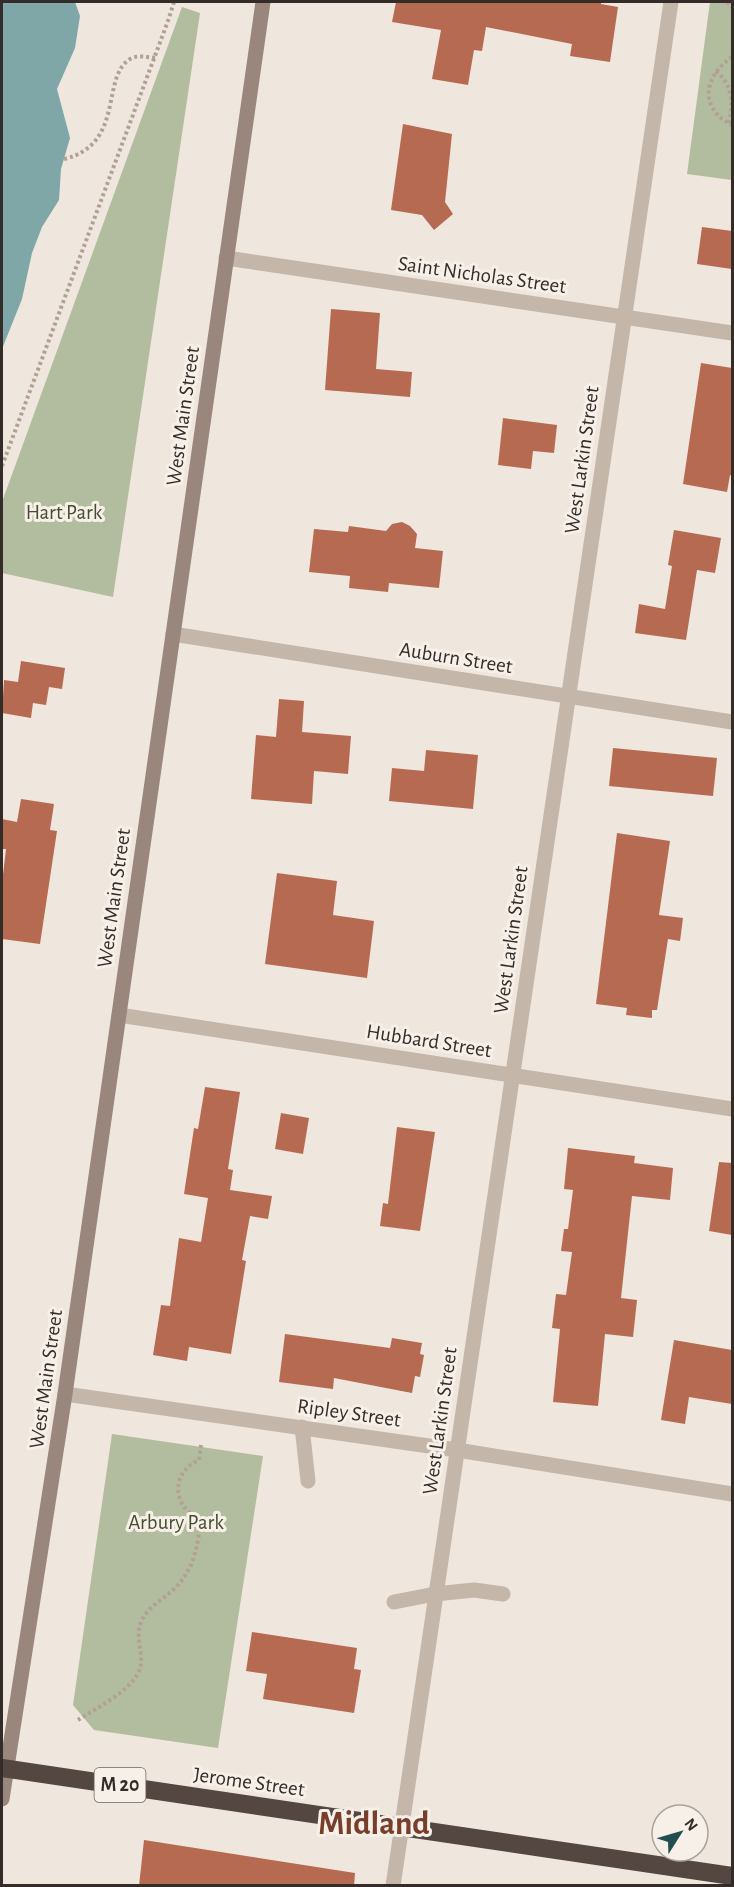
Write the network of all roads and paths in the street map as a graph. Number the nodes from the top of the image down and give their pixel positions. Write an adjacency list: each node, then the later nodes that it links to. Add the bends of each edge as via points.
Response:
1 (174, 2): 6 (path)
2 (263, 2): 11 (street, West Main Street)
3 (671, 2): 12 (street, West Larkin Street)
4 (728, 2): 5 (path)
5 (732, 7)
6 (155, 57): 10 (path, via 131,58 123,65 103,131 80,155); 14 (path)
7 (732, 57): 8 (path)
8 (716, 71): 9 (path, via 727,83 732,97); 9 (path, via 709,86 710,103 722,120)
9 (731, 124)
10 (64, 159)
11 (226, 258): 12 (street, Saint Nicholas Street); 15 (street, West Main Street)
12 (625, 316): 13 (street, Saint Nicholas Street); 16 (street, West Larkin Street)
13 (732, 333)
14 (2, 466)
15 (173, 634): 16 (street, Auburn Street); 18 (street, West Main Street)
16 (569, 697): 17 (street, Auburn Street); 19 (street, West Larkin Street)
17 (732, 722)
18 (119, 1015): 19 (street, Hubbard Street); 21 (street, West Main Street)
19 (513, 1075): 20 (street, Hubbard Street); 24 (street, West Larkin Street)
20 (732, 1109)
21 (65, 1394): 22 (street, Ripley Street); 31 (street, West Main Street)
22 (302, 1427): 24 (street, Ripley Street); 25 (street)
23 (201, 1445): 30 (path, via 199,1460 191,1464 178,1483 183,1507 200,1519 195,1555 186,1575 142,1619 138,1632 141,1665 137,1676 123,1691)
24 (457, 1450): 26 (street, Ripley Street); 27 (street, West Larkin Street)
25 (308, 1481)
26 (732, 1494)
27 (435, 1594): 28 (street, via 474,1590); 29 (street); 33 (street, West Larkin Street)
28 (503, 1594)
29 (394, 1602)
30 (78, 1720)
31 (4, 1768): 32 (street, West Main Street); 33 (highway, Jerome Street / M 20)
32 (2, 1798)
33 (401, 1827): 34 (highway, Jerome Street / M 20); 35 (street, West Larkin Street)
34 (732, 1876)
35 (393, 1886)

